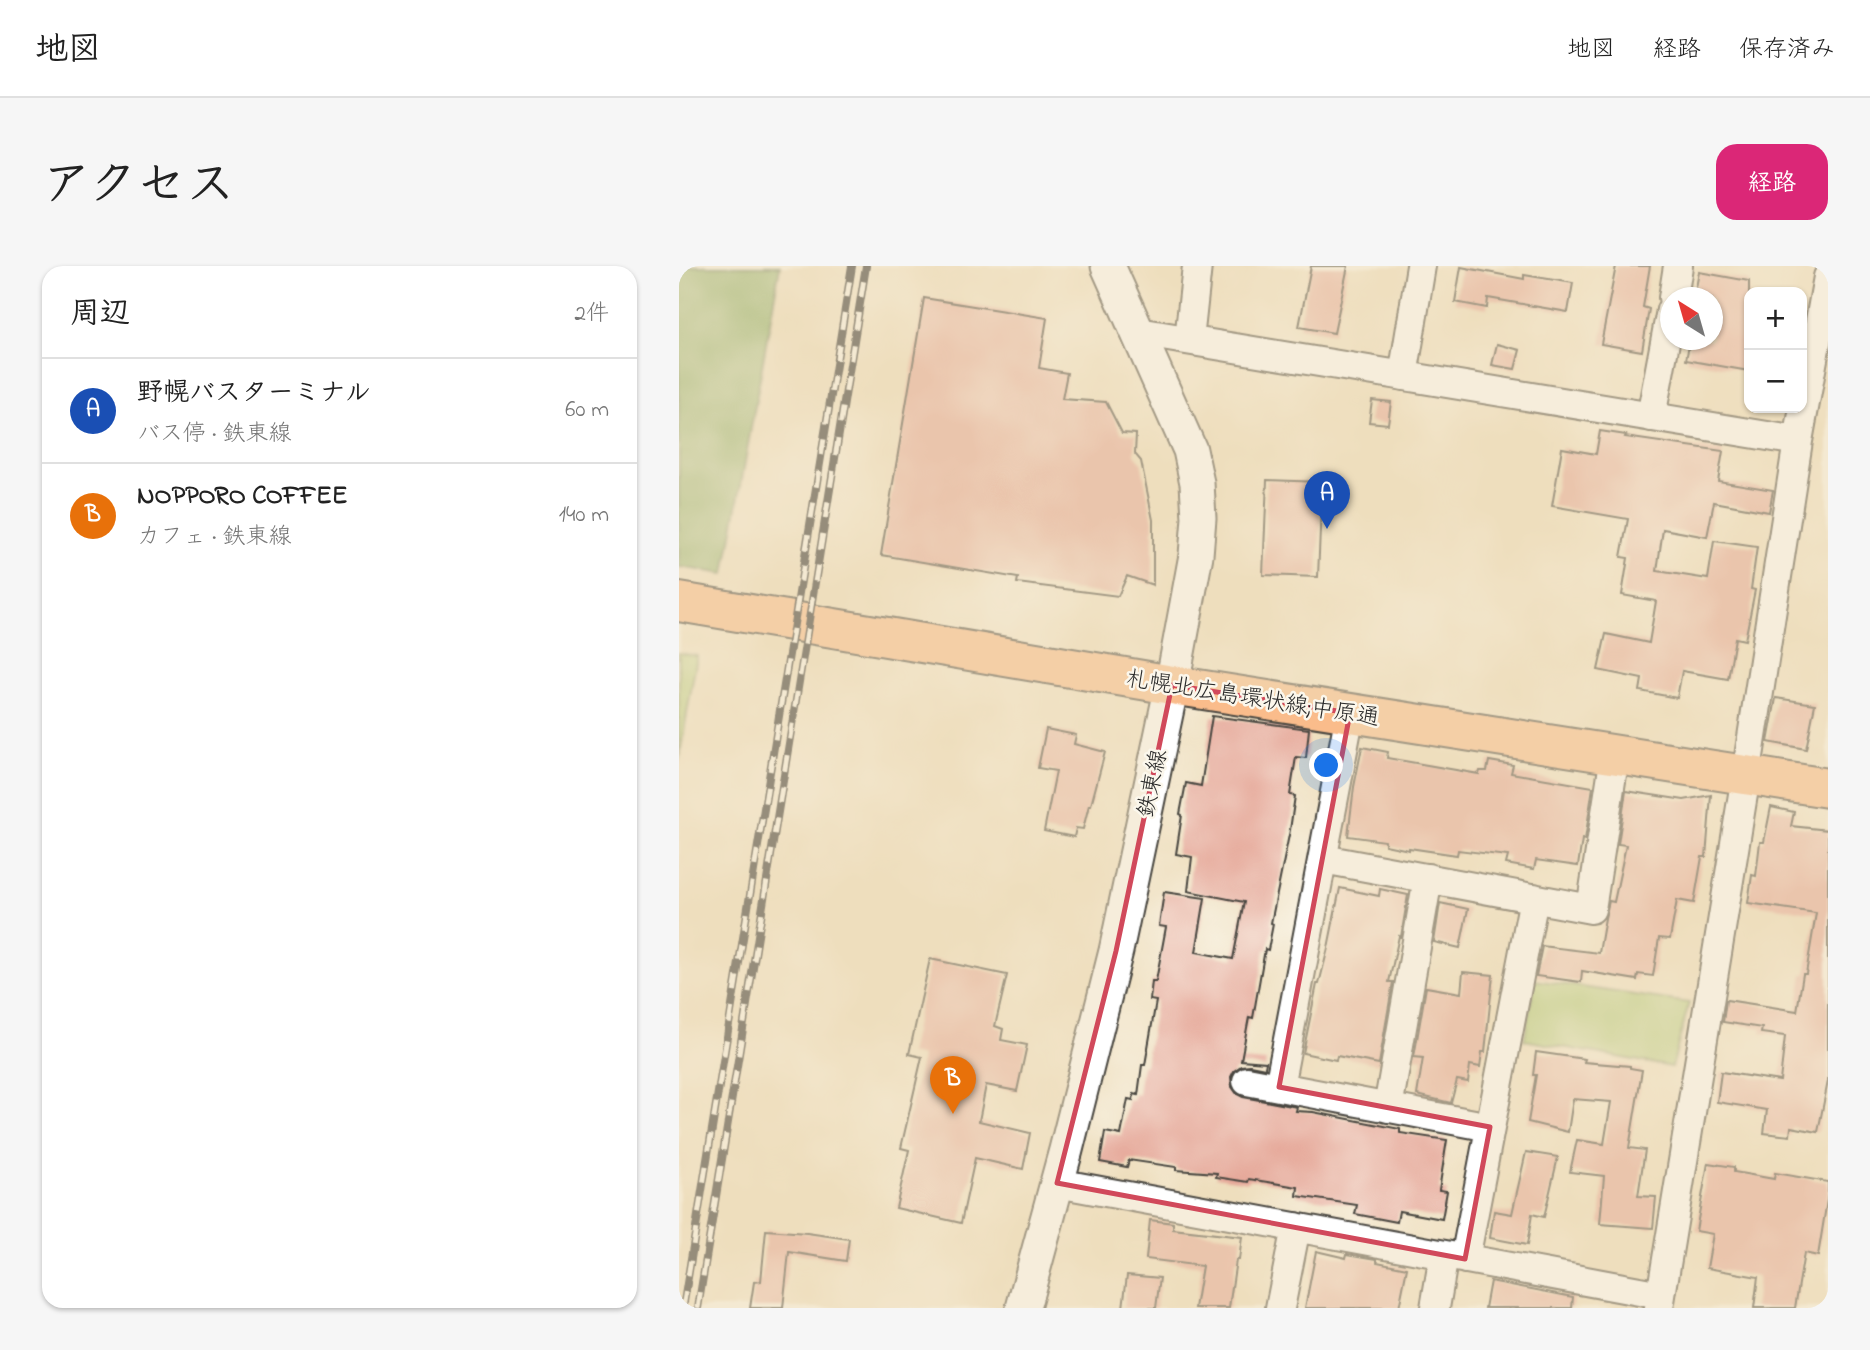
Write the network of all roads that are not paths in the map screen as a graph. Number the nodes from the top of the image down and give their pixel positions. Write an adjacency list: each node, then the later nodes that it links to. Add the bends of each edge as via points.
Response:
1 (1108, 266): 7 (street, 鉄東線)
2 (1197, 266): 8 (street)
3 (1421, 266): 10 (street)
4 (1678, 266): 6 (street)
5 (1828, 277): 12 (street)
6 (1675, 287)
7 (1138, 332): 8 (street); 14 (street, 鉄東線, via 1190,450 1197,483 1196,555)
8 (1189, 340): 10 (street)
9 (1663, 350): 11 (street)
10 (1403, 376): 11 (street)
11 (1651, 416): 12 (street)
12 (1798, 441): 17 (street)
13 (679, 602): 14 (main road, 札幌北広島環状線;中原通)
14 (1172, 685): 15 (main road, 札幌北広島環状線;中原通); 26 (street, 鉄東線, via 1116,951)
15 (1350, 713): 16 (main road, 札幌北広島環状線;中原通); 19 (street)
16 (1615, 755): 17 (main road, 札幌北広島環状線;中原通); 21 (street, via 1591,909)
17 (1746, 776): 18 (main road, 札幌北広島環状線;中原通); 29 (street)
18 (1828, 788)
19 (1323, 859): 20 (street); 23 (street)
20 (1428, 878): 21 (street); 24 (street)
21 (1534, 898): 25 (street)
22 (1247, 1081): 23 (street)
23 (1279, 1087): 24 (street)
24 (1388, 1108): 25 (street)
25 (1490, 1127): 28 (street)
26 (1057, 1183): 27 (street); 30 (street, 鉄東線)
27 (1296, 1227): 28 (street); 31 (street)
28 (1455, 1257): 29 (street); 32 (street)
29 (1660, 1302)
30 (1023, 1308)
31 (1280, 1308)
32 (1435, 1308)

